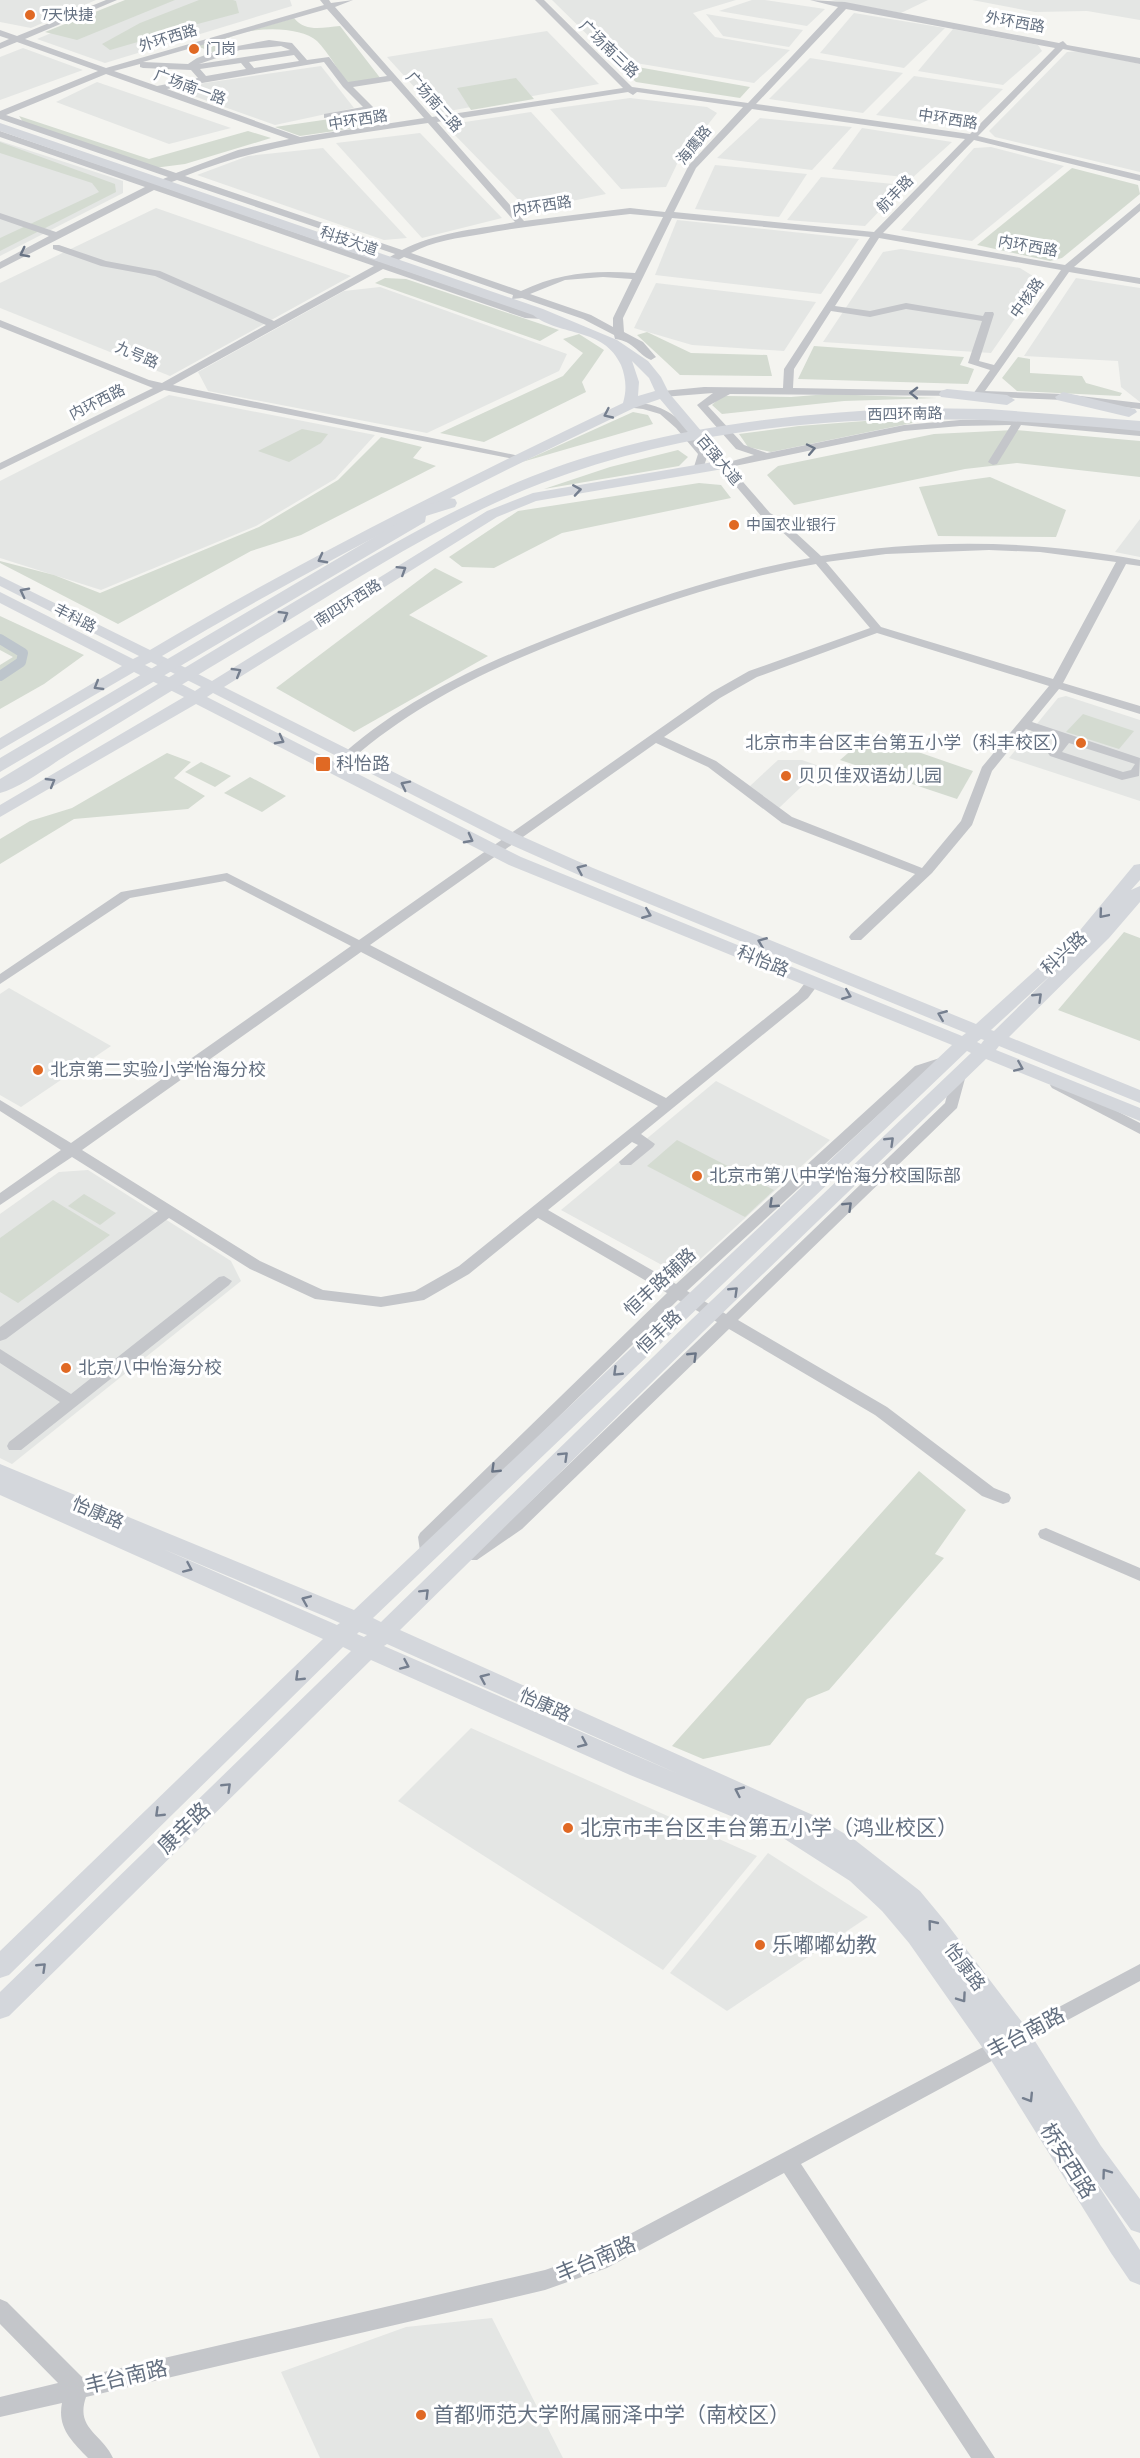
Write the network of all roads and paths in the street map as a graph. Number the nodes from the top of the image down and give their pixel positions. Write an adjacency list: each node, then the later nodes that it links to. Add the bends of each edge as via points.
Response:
1 (113, 0): 8 (street)
2 (348, 0): 5 (street, 外环西路)
3 (539, 0): 25 (street, 广场南三路)
4 (814, 0): 6 (street, 外环西路)
5 (326, 2): 19 (street, 外环西路); 21 (street, 广场南二路)
6 (845, 5): 9 (street, 外环西路); 26 (street, 海鹰路)
7 (0, 33): 8 (street, 广场南一路)
8 (18, 39): 10 (street); 19 (street, 广场南一路)
9 (1063, 44): 15 (street, 外环西路); 33 (street, 航丰路)
10 (0, 46)
11 (197, 49): 13 (street)
12 (295, 52): 13 (street, via 288,45 258,42); 14 (street); 16 (street)
13 (210, 56): 18 (street, via 192,64)
14 (243, 60): 18 (street); 20 (street)
15 (1140, 61)
16 (305, 63): 20 (street); 23 (street, via 326,60)
17 (138, 67): 18 (street)
18 (194, 67): 22 (street)
19 (108, 70): 24 (street, 广场南一路); 27 (street, 外环西路)
20 (252, 71): 22 (street)
21 (393, 78): 23 (street); 30 (street, 广场南二路)
22 (204, 79): 24 (street)
23 (346, 85): 28 (street, via 370,110)
24 (156, 89): 34 (street, 广场南一路)
25 (632, 90): 26 (street, 中环西路); 30 (street, 中环西路)
26 (748, 105): 33 (street, 中环西路); 38 (street, 海鹰路, via 692,167)
27 (0, 115): 36 (street)
28 (327, 116)
29 (0, 122): 36 (main road, 科技大道)
30 (432, 122): 34 (street, 中环西路); 40 (street, 广场南二路)
31 (0, 127): 36 (main road, 科技大道)
32 (0, 134): 36 (street)
33 (973, 137): 35 (street, 中环西路); 41 (street, 航丰路)
34 (301, 142): 36 (street, 中环西路, via 238,156)
35 (1140, 178)
36 (170, 183): 42 (street, 中环西路); 43 (main road, 科技大道)
37 (1140, 206): 45 (street, 中核路)
38 (668, 213): 40 (street, 内环西路, via 609,212); 41 (street, 内环西路); 47 (street, 海鹰路)
39 (0, 216): 42 (street)
40 (522, 224): 43 (street, 内环西路, via 435,240)
41 (876, 235): 45 (street, 内环西路); 50 (street, 航丰路)
42 (57, 242): 44 (street, 中环西路, one-way to 44); 46 (street, 中环西路); 53 (street, via 104,264 157,273)
43 (393, 260): 49 (main road, 科技大道); 53 (street, 内环西路); 54 (main road, 科技大道, via 543,316)
44 (0, 266)
45 (1067, 268): 48 (street, 内环西路); 55 (street, 中核路)
46 (0, 276)
47 (639, 276): 49 (street, via 578,273 558,277); 54 (street, 海鹰路, via 618,318)
48 (1140, 281)
49 (517, 296): 54 (main road, 科技大道)
50 (828, 308): 55 (street, via 870,314 906,306 988,316 973,363); 59 (street, 航丰路, via 789,369)
51 (0, 316): 56 (street, 九号路, via 156,378)
52 (0, 323): 56 (street, 九号路, via 146,383)
53 (274, 326): 56 (street, 内环西路)
54 (617, 337): 57 (main road, 科技大道); 57 (main road, 科技大道, via 651,357 669,377); 63 (main road, via 635,389)
55 (995, 368): 61 (street, 中核路)
56 (164, 386): 74 (street); 77 (street, 内环西路)
57 (666, 388): 58 (street, 西四环南路); 63 (main road); 64 (street); 76 (main road, 百强大道)
58 (764, 391): 59 (street, 西四环南路); 64 (street, via 715,396)
59 (788, 391): 60 (street, 西四环南路, one-way to 59)
60 (947, 394): 61 (street, 西四环南路); 65 (highway, via 999,398)
61 (978, 394): 62 (street, 西四环南路)
62 (1063, 397): 67 (highway)
63 (629, 405): 74 (main road, one-way to 74); 78 (street, via 651,405 665,410 704,454)
64 (702, 405): 73 (street, via 740,447)
65 (1036, 410): 66 (highway, 西四环南路); 67 (highway, 西四环南路); 68 (highway, 西四环南路, via 913,403 837,406); 71 (highway)
66 (995, 413): 68 (highway, 西四环南路); 70 (highway)
67 (1140, 415)
68 (740, 422): 72 (highway, 西四环南路)
69 (1018, 423): 70 (street, 西四环南路); 71 (street, 西四环南路); 75 (street)
70 (904, 428): 73 (street, 西四环南路, one-way to 70)
71 (1140, 433)
72 (668, 436): 80 (highway, via 597,448 528,470); 82 (highway, via 538,480)
73 (771, 457): 76 (street, 西四环南路)
74 (514, 458): 81 (main road)
75 (993, 462)
76 (728, 464): 78 (main road, 南四环西路); 84 (street, 百强大道, via 766,515)
77 (0, 467)
78 (698, 470): 79 (main road, 南四环西路, one-way to 78)
79 (533, 497): 82 (highway, via 502,502); 92 (main road, 南四环西路, one-way to 79, via 483,519)
80 (449, 503): 81 (highway); 101 (highway, via 323,573)
81 (387, 524): 89 (main road, one-way to 89)
82 (437, 525): 102 (highway, one-way to 82)
83 (1123, 559): 84 (street, via 1020,548 956,547); 85 (street); 91 (street)
84 (819, 561): 88 (street, 百强大道); 99 (street, via 735,577 580,630 471,673 419,701)
85 (1140, 563)
86 (0, 580): 89 (main road, 丰科路, one-way to 86)
87 (0, 597): 90 (main road, 丰科路)
88 (877, 629): 91 (street); 96 (street, via 753,674)
89 (151, 656): 90 (main road); 92 (main road, 科怡路)
90 (135, 665): 93 (main road, 科怡路); 98 (main road, one-way to 98)
91 (1056, 685): 94 (street); 95 (street)
92 (212, 687): 93 (main road, 南四环西路); 99 (main road, 科怡路)
93 (196, 696): 103 (main road, 南四环西路, one-way to 93); 105 (main road, 科怡路, one-way to 105)
94 (1140, 710)
95 (1024, 724): 97 (street); 107 (street, via 986,770 967,822)
96 (655, 738): 104 (street); 107 (street, via 712,764 787,820)
97 (1067, 738): 100 (street); 100 (street, via 1054,753 1122,776 1134,773)
98 (0, 745)
99 (348, 756): 104 (main road, 科怡路, one-way to 99)
100 (1140, 764)
101 (0, 766)
102 (0, 787)
103 (0, 812)
104 (513, 839): 105 (street); 113 (main road, 科怡路, one-way to 104)
105 (496, 852): 110 (street); 112 (main road, 科怡路, one-way to 112)
106 (1140, 869): 113 (main road, 科兴路, one-way to 113, via 1087,933)
107 (923, 873): 109 (street)
108 (1140, 891): 113 (main road, 科兴路, one-way to 108, via 1103,934)
109 (856, 937)
110 (359, 945): 111 (street, via 227,877 126,895); 117 (street); 122 (street)
111 (0, 980)
112 (813, 982): 113 (main road, 科怡路, one-way to 113); 117 (street, via 803,995)
113 (981, 1041): 114 (main road, 恒丰路); 115 (main road, 科怡路, one-way to 115); 116 (main road, 科怡路)
114 (952, 1068): 128 (main road, 恒丰路, one-way to 128); 129 (main road, 恒丰路, one-way to 114)
115 (1047, 1078): 119 (main road, 科怡路); 120 (street)
116 (1140, 1097)
117 (666, 1104): 121 (street)
118 (0, 1105): 122 (street)
119 (1140, 1115)
120 (1140, 1129)
121 (629, 1134): 123 (street, via 648,1144); 126 (street)
122 (72, 1148): 124 (street); 125 (street)
123 (626, 1162)
124 (0, 1200)
125 (169, 1210): 126 (street, via 255,1265 320,1295 381,1302 419,1296 464,1270); 130 (street)
126 (536, 1210): 128 (street)
127 (224, 1281): 132 (street)
128 (685, 1296): 129 (street); 139 (main road, 恒丰路, one-way to 139)
129 (720, 1317): 136 (street, via 881,1411 988,1492); 140 (main road, 恒丰路, one-way to 129)
130 (0, 1335)
131 (0, 1355): 132 (street)
132 (71, 1402): 133 (street)
133 (15, 1446)
134 (0, 1472): 139 (main road, 怡康路, one-way to 134)
135 (0, 1486): 139 (main road, 怡康路, one-way to 139)
136 (1003, 1498)
137 (1046, 1534): 138 (street)
138 (1140, 1575)
139 (349, 1629): 140 (main road, 怡康路); 141 (main road, 康辛路, one-way to 141)
140 (376, 1641): 143 (main road, 康辛路, one-way to 140); 144 (main road, 怡康路, via 638,1768 788,1829 824,1850 859,1874 891,1904)
141 (0, 1967)
142 (1140, 1972): 144 (street, 丰台南路)
143 (0, 2007)
144 (1008, 2043): 145 (street, 丰台南路); 146 (main road, 桥安西路, one-way to 144); 147 (main road, 桥安西路, one-way to 147, via 1120,2244)
145 (788, 2162): 149 (street, 丰台南路, via 624,2250 546,2280); 152 (street)
146 (1140, 2221)
147 (1140, 2272)
148 (0, 2309): 149 (street)
149 (78, 2388): 150 (street, 丰台南路); 151 (street, via 72,2406 73,2426)
150 (0, 2407)
151 (102, 2458)
152 (984, 2458)

